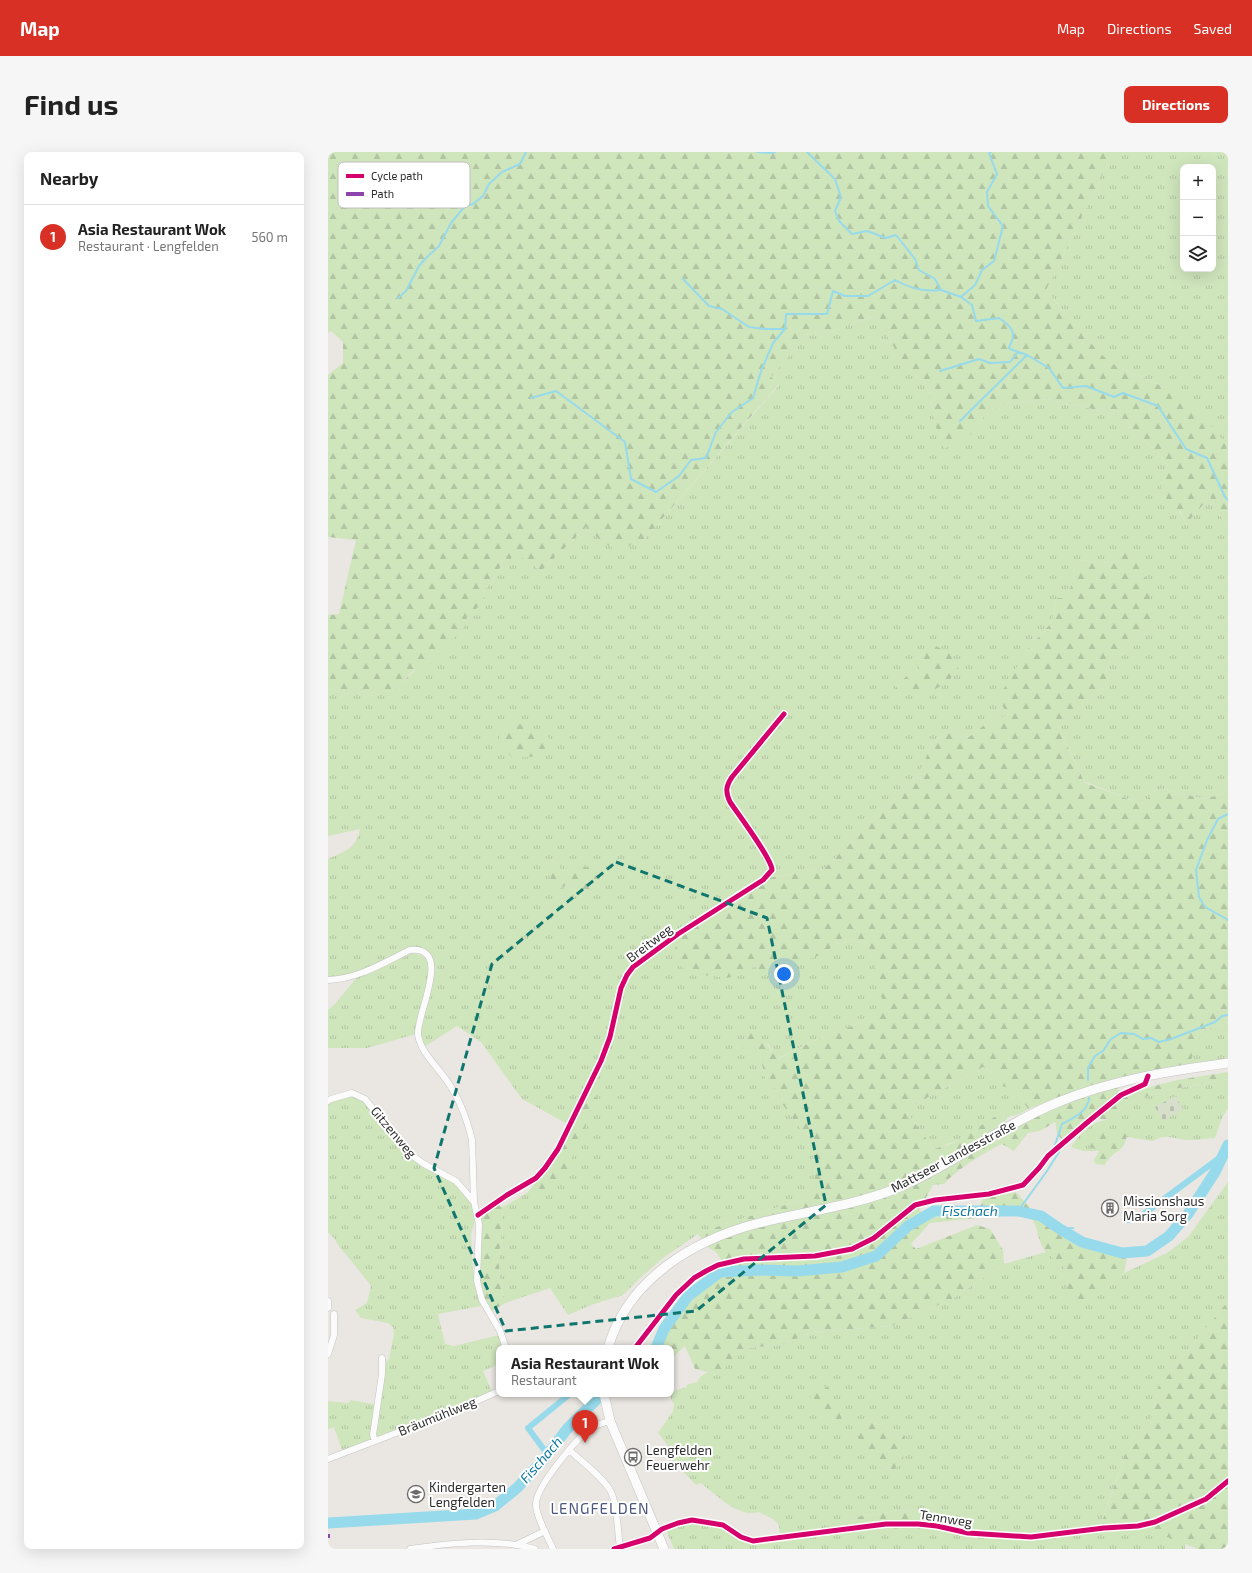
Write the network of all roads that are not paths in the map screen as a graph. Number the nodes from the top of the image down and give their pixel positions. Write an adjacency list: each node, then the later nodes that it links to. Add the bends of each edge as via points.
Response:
1 (784, 714): 7 (street, Breitweg, via 732,777 726,788 730,802 767,858 772,870 762,880 672,938 633,967 624,982 601,1061 558,1149 536,1178 507,1194)
2 (328, 980): 6 (street, via 361,974 410,950 424,953 430,960 430,980 418,1035 426,1054 448,1082 470,1131)
3 (1228, 1063): 4 (main road, Mattseer Landesstraße)
4 (1148, 1076): 12 (main road, Mattseer Landesstraße, via 1093,1089 1055,1103 901,1186 874,1197 757,1223 701,1244 657,1272 633,1296 621,1315); 13 (street, via 1145,1084 1121,1095 1060,1145 1024,1185 989,1194 935,1200 915,1206 874,1238 835,1253 744,1259 718,1265 694,1278 680,1291)
5 (328, 1101): 6 (street, Gitzenweg, via 330,1098 352,1093 365,1099 410,1154 424,1164 452,1177)
6 (474, 1202): 7 (street)
7 (478, 1215): 11 (street, via 480,1293)
8 (328, 1302): 9 (street)
9 (328, 1308)
10 (334, 1314): 14 (street, via 334,1335)
11 (505, 1345)
12 (609, 1345)
13 (638, 1345)
14 (328, 1354)
15 (382, 1358): 19 (street, via 373,1435)
16 (496, 1392): 19 (street, Bräumühlweg)
17 (605, 1397): 18 (main road)
18 (610, 1421): 20 (street, via 591,1428); 24 (main road)
19 (375, 1441): 21 (street, Bräumühlweg)
20 (569, 1450): 23 (street, via 542,1488 536,1502 536,1510); 27 (street, via 611,1491)
21 (328, 1459)
22 (1228, 1481): 24 (street, Tennweg, via 1206,1499 1155,1522 1038,1536 1001,1536 918,1524 886,1524 753,1540 740,1538 723,1526 692,1520 678,1523)
23 (545, 1531): 26 (street); 30 (street)
24 (657, 1533): 27 (street, via 650,1538); 31 (main road)
25 (461, 1546): 26 (street, via 488,1543); 28 (street, via 433,1545)
26 (515, 1546): 29 (street)
27 (617, 1548)
28 (410, 1549)
29 (535, 1549)
30 (553, 1549)
31 (664, 1549)

